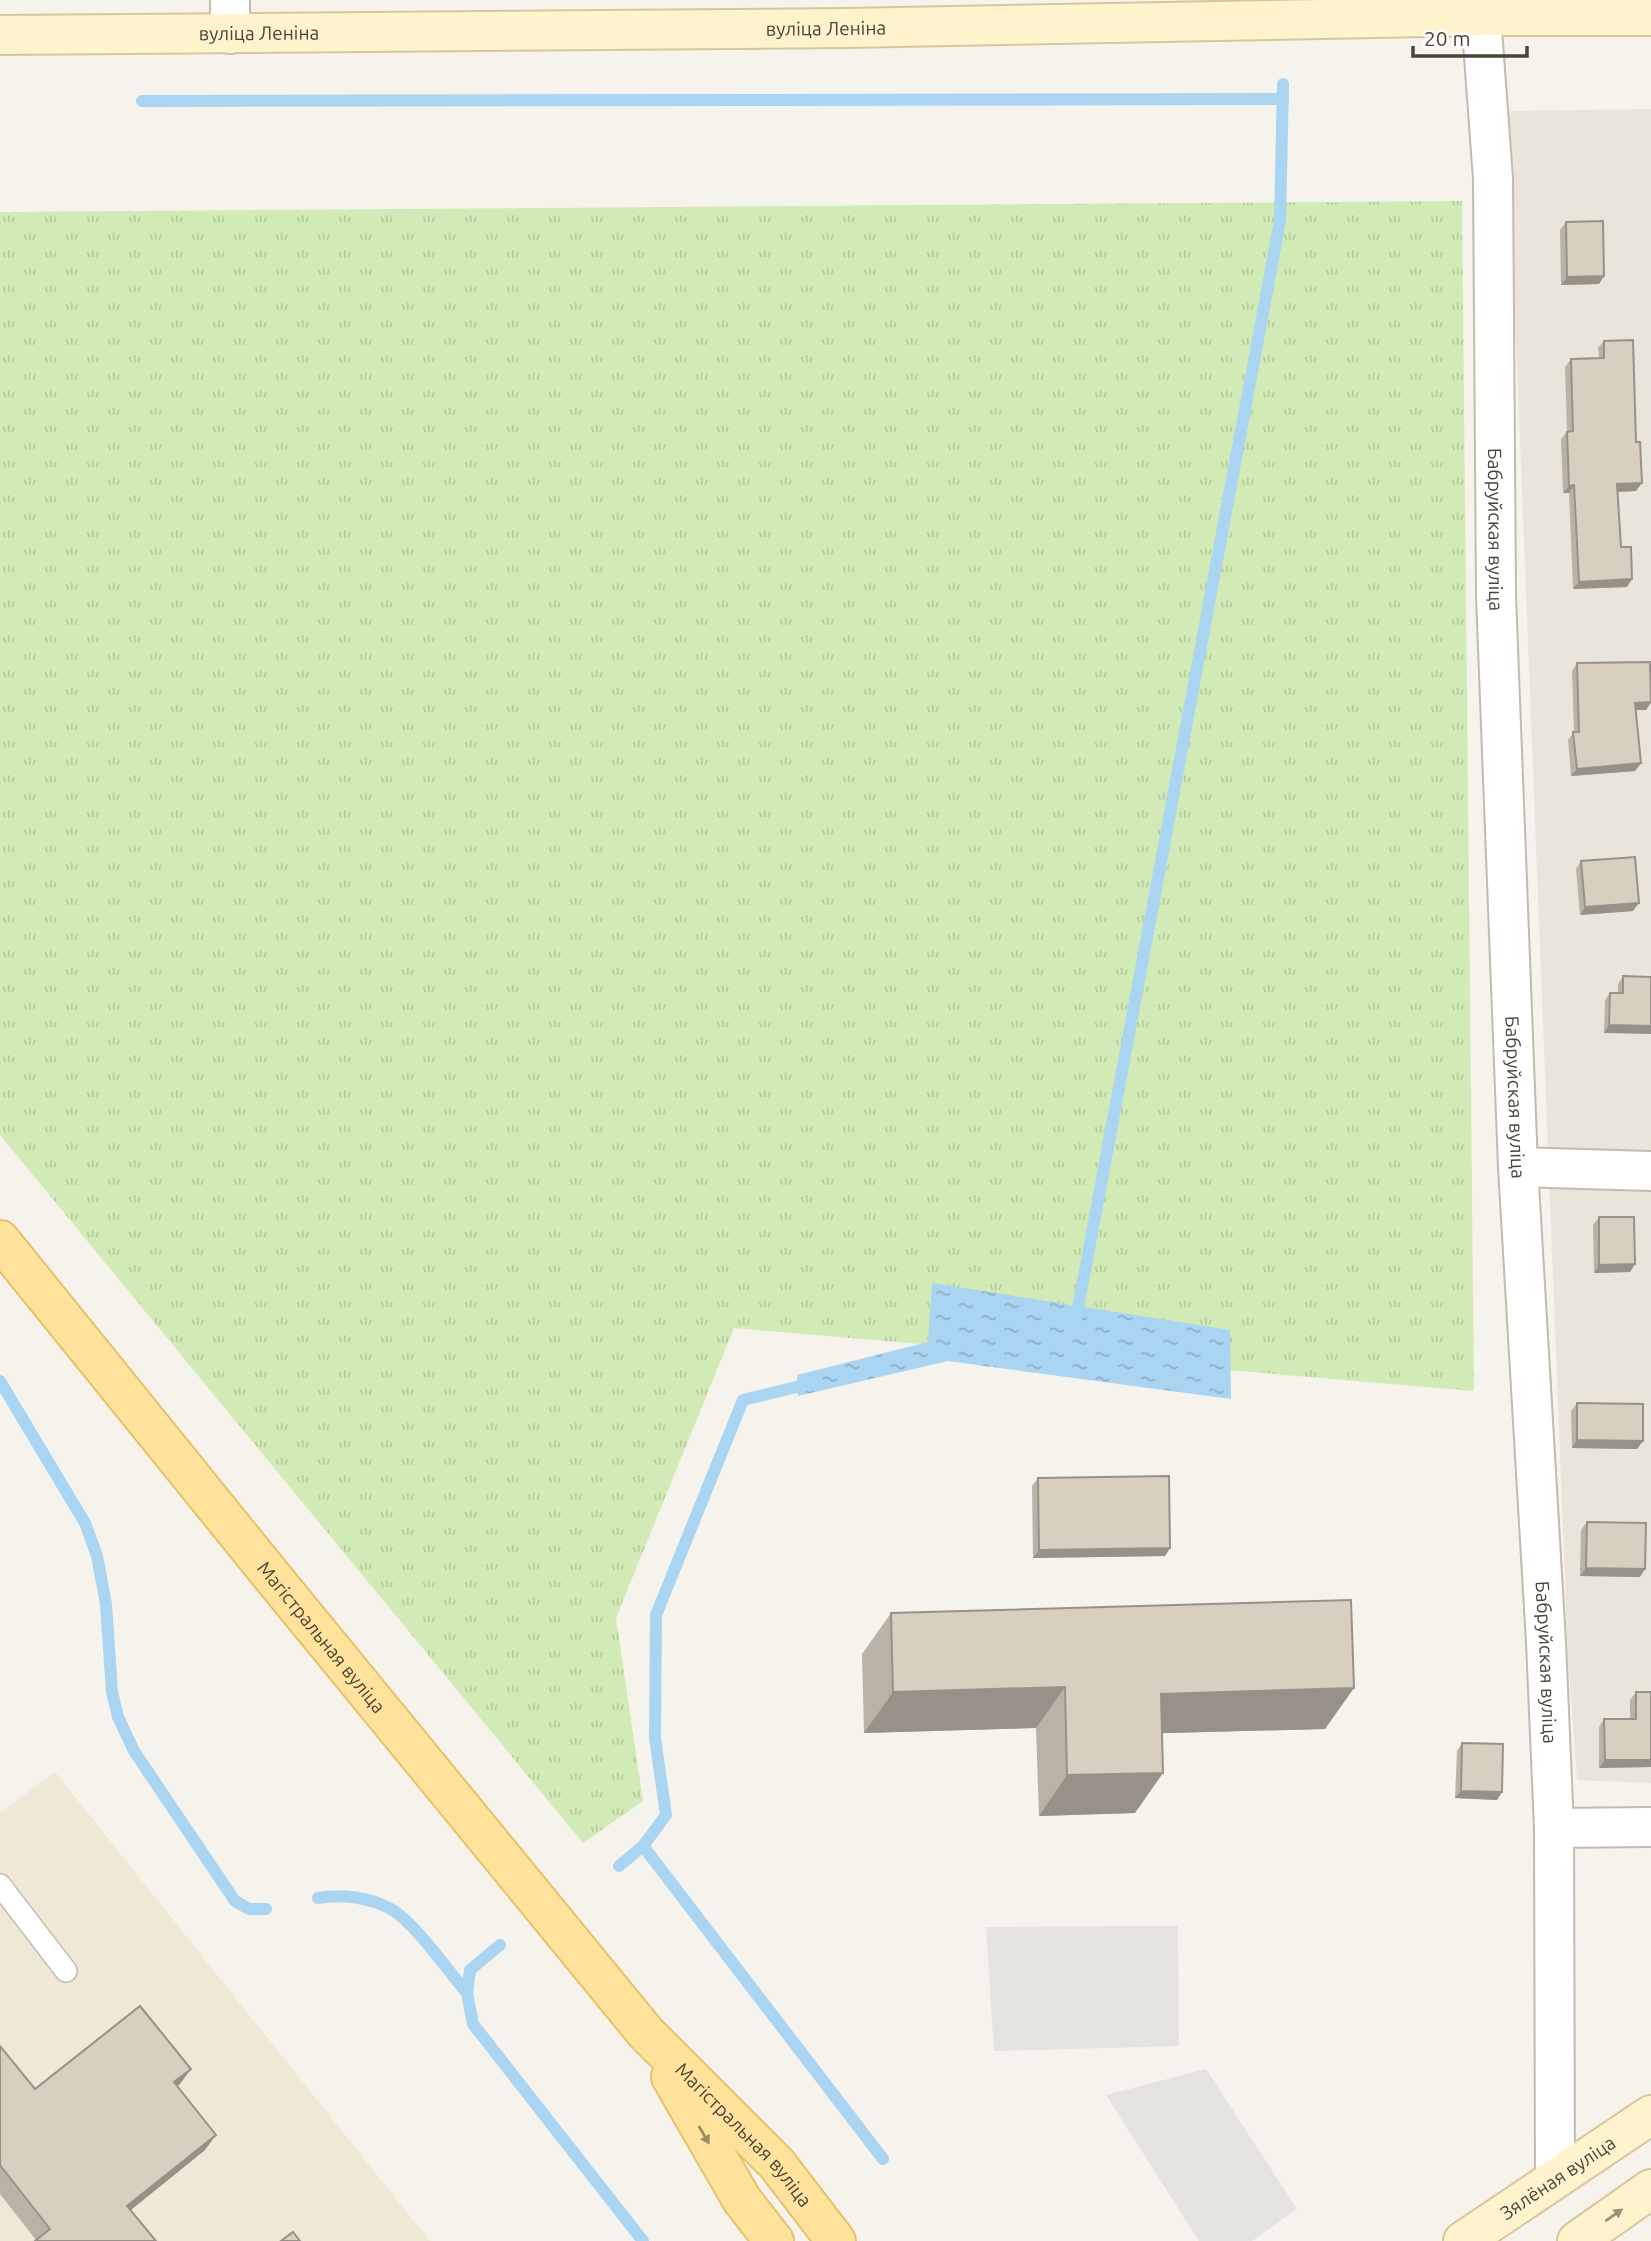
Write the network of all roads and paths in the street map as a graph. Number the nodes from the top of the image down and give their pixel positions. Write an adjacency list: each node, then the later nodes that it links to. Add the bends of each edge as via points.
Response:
1 (1536, 8): 3 (main road, вуліца Леніна); 4 (main road, вуліца Леніна)
2 (847, 14): 3 (main road, вуліца Леніна); 5 (main road, вуліца Леніна)
3 (1481, 16): 7 (street, Бабруйская вуліца, via 1493,179 1496,596)
4 (1651, 16)
5 (230, 17): 6 (main road, вуліца Леніна)
6 (0, 35)
7 (1518, 1167): 8 (street); 11 (street, Бабруйская вуліца)
8 (1651, 1171)
9 (6, 1260): 14 (main road, Магістральная вуліца)
10 (1651, 1827): 11 (street)
11 (1554, 1828): 16 (street, Бабруйская вуліца)
12 (0, 1885): 13 (lane)
13 (66, 1971)
14 (646, 2033): 18 (main road, Магістральная вуліца, one-way to 18, via 742,2200); 19 (main road, Магістральная вуліца, via 777,2164)
15 (1651, 2115): 16 (main road, Зялёная вуліца)
16 (1555, 2177): 20 (main road, Зялёная вуліца)
17 (1651, 2189): 21 (main road, one-way to 17)
18 (774, 2241)
19 (836, 2241)
20 (1463, 2241)
21 (1577, 2241)

